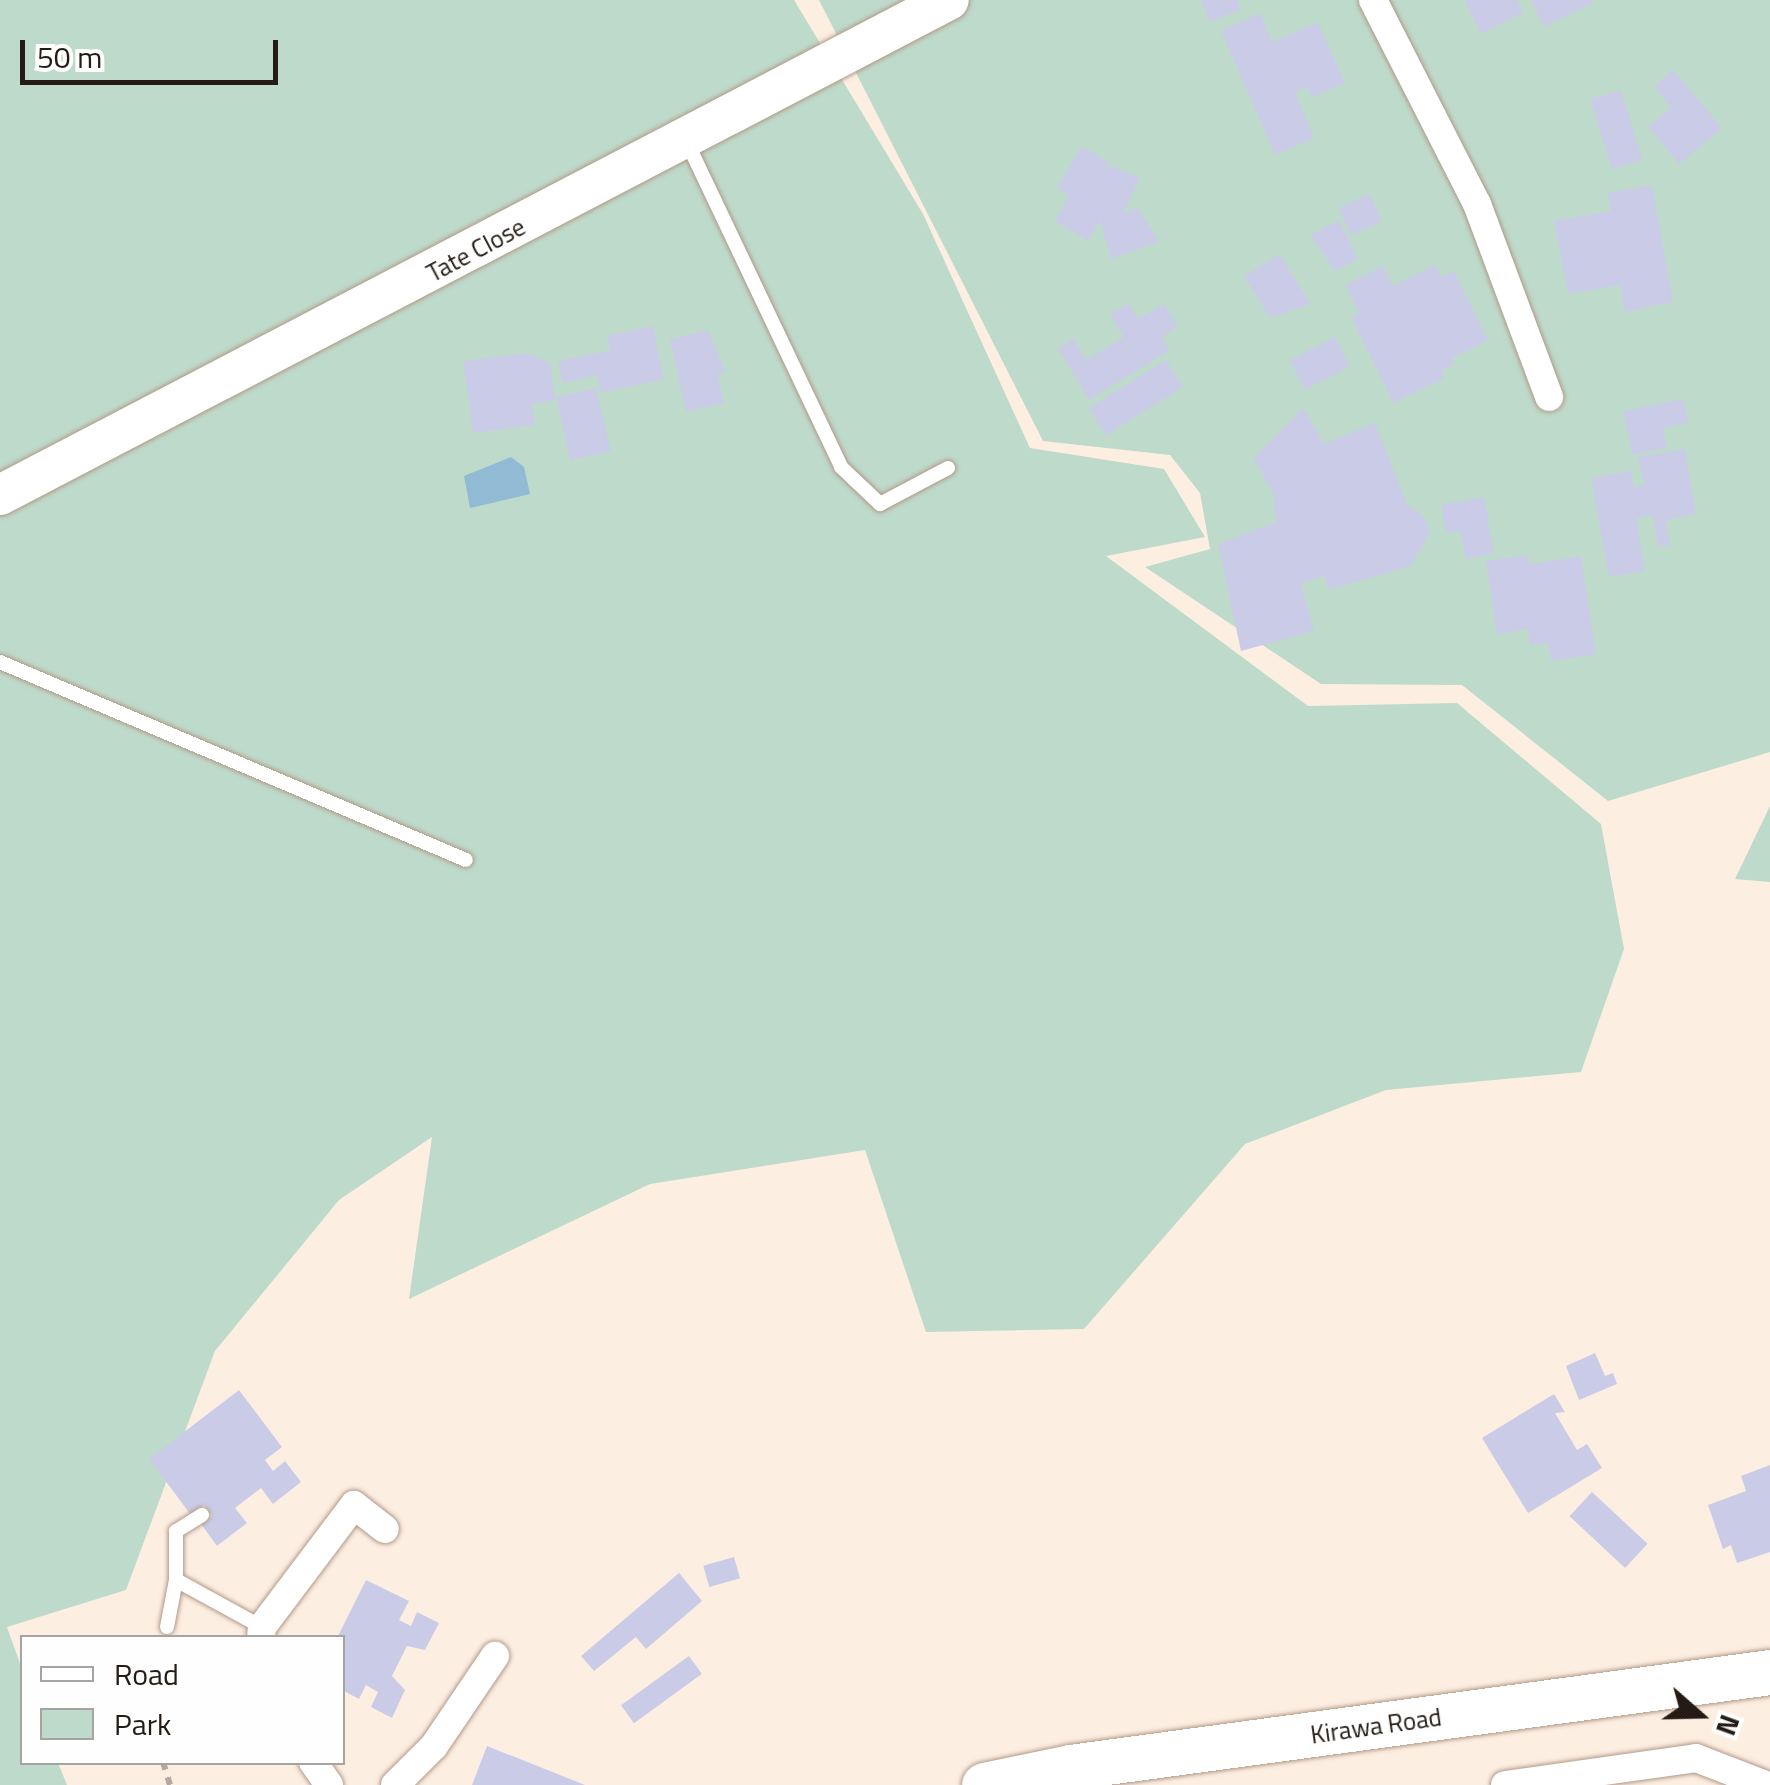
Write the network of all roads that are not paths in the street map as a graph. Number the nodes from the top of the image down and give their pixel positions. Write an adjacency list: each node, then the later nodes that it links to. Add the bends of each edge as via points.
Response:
1 (949, 0): 3 (street, Tate Close)
2 (1373, 0): 4 (street, via 1477,204)
3 (685, 139): 5 (lane, via 841,468 880,504); 6 (street, Tate Close)
4 (1549, 397)
5 (948, 468)
6 (0, 496)
7 (0, 662): 8 (lane)
8 (466, 860)
9 (202, 1515): 11 (lane, via 176,1531)
10 (385, 1529): 13 (street, via 354,1505)
11 (176, 1580): 12 (lane); 13 (lane)
12 (167, 1627)
13 (261, 1632)
14 (495, 1656): 16 (street, via 434,1746)
15 (1770, 1672): 17 (main road, Kirawa Road, via 1070,1767)
16 (395, 1785)
17 (984, 1785)
18 (1505, 1785): 19 (street, via 1696,1758)
19 (1766, 1785)

